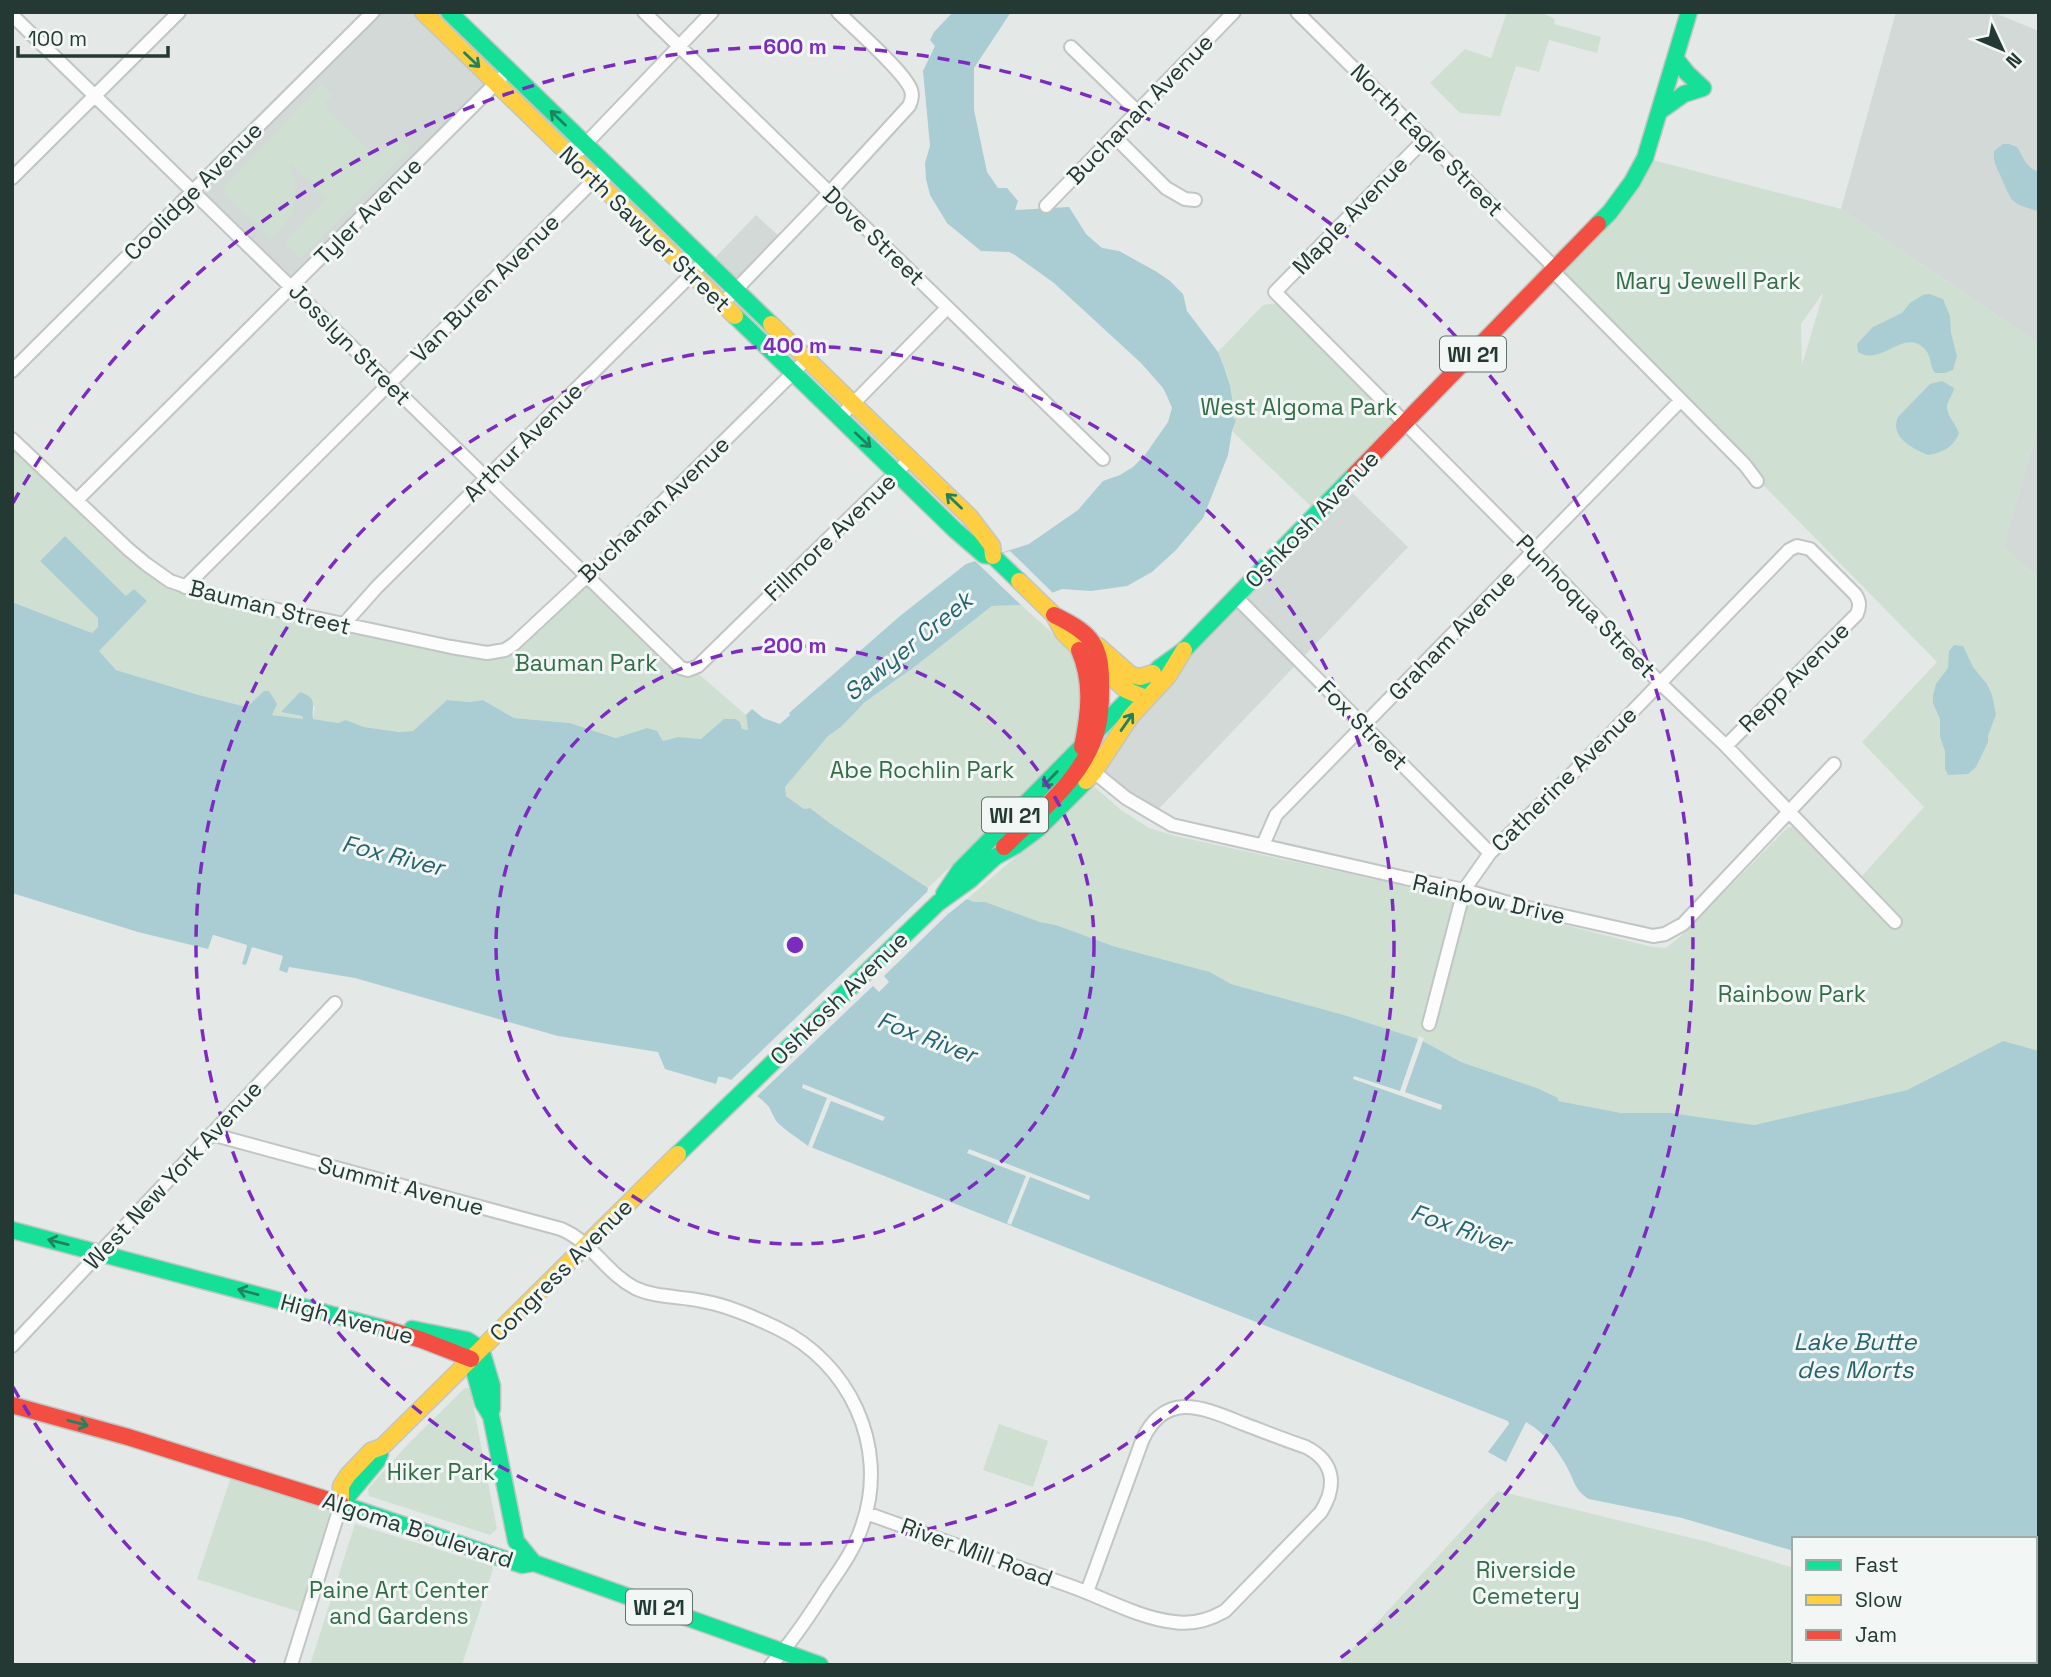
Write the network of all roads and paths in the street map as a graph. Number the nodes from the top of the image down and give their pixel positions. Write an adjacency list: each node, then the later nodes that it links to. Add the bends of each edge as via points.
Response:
1 (179, 12): 17 (street)
2 (373, 12): 27 (street, Coolidge Avenue)
3 (423, 12): 16 (main road, North Sawyer Street, one-way to 16)
4 (449, 12): 15 (main road, North Sawyer Street)
5 (644, 12): 12 (street, Dove Street)
6 (712, 12): 12 (street)
7 (838, 12): 28 (street, via 910,86 912,97 909,106)
8 (1234, 12): 18 (street, Buchanan Avenue)
9 (1297, 12): 21 (street, North Eagle Street)
10 (1689, 12): 14 (main road, Oshkosh Avenue / WI 21)
11 (12, 15): 17 (street, Josslyn Street)
12 (680, 46): 22 (street); 28 (street, Dove Street)
13 (1071, 47): 18 (street)
14 (1676, 59): 19 (main road, Oshkosh Avenue / WI 21); 19 (main road, via 1703,88 1684,94)
15 (509, 70): 16 (street, Tyler Avenue); 22 (main road, North Sawyer Street, one-way to 15)
16 (496, 83): 23 (main road, North Sawyer Street); 34 (street, Tyler Avenue)
17 (95, 96): 25 (street); 27 (street, Josslyn Street)
18 (1137, 111): 20 (street, Buchanan Avenue)
19 (1660, 111): 32 (main road, Oshkosh Avenue / WI 21, via 1632,183)
20 (1114, 136): 29 (street, via 1166,188 1185,200); 30 (street, Buchanan Avenue)
21 (1426, 138): 32 (street, North Eagle Street); 36 (street, Maple Avenue)
22 (585, 145): 23 (street); 24 (main road, North Sawyer Street)
23 (572, 158): 26 (main road, North Sawyer Street)
24 (607, 167): 26 (street, Van Buren Avenue); 31 (main road, North Sawyer Street)
25 (12, 178)
26 (594, 180): 33 (main road, North Sawyer Street); 42 (street, Van Buren Avenue)
27 (194, 191): 34 (street, Josslyn Street); 40 (street, Coolidge Avenue)
28 (830, 192): 35 (street); 38 (street, Dove Street)
29 (1195, 200)
30 (1046, 206)
31 (705, 261): 33 (street, Arthur Avenue); 35 (main road, North Sawyer Street)
32 (1554, 270): 43 (street, North Eagle Street); 46 (main road, Oshkosh Avenue / WI 21)
33 (691, 275): 37 (main road, North Sawyer Street); 51 (street, Arthur Avenue)
34 (292, 287): 42 (street, Josslyn Street); 53 (street, Tyler Avenue)
35 (735, 291): 37 (street); 39 (main road, North Sawyer Street)
36 (1275, 292): 46 (street, Punhoqua Street)
37 (722, 304): 41 (main road, North Sawyer Street)
38 (947, 308): 44 (street); 49 (street, Dove Street)
39 (806, 360): 41 (street, Buchanan Avenue); 44 (main road, North Sawyer Street)
40 (12, 371)
41 (793, 373): 45 (main road, North Sawyer Street); 56 (street, Buchanan Avenue)
42 (390, 383): 51 (street, Josslyn Street); 57 (street, Van Buren Avenue)
43 (1680, 401): 52 (street, North Eagle Street); 54 (street, Graham Avenue)
44 (854, 403): 45 (street); 48 (main road, North Sawyer Street)
45 (839, 418): 50 (main road, North Sawyer Street, one-way to 50)
46 (1405, 423): 54 (street, Punhoqua Street); 58 (main road, Oshkosh Avenue / WI 21)
47 (12, 439): 53 (street, Bauman Street)
48 (911, 458): 50 (street, Fillmore Avenue); 55 (main road, North Sawyer Street, one-way to 48, via 992,546 970,517)
49 (1103, 459)
50 (897, 472): 55 (main road, North Sawyer Street, via 955,530 984,555); 67 (street, Fillmore Avenue, via 698,666)
51 (486, 479): 56 (street, Josslyn Street); 61 (street, Arthur Avenue)
52 (1758, 481)
53 (77, 500): 57 (street, Bauman Street, via 162,577)
54 (1533, 552): 69 (street, Punhoqua Street); 71 (street, Graham Avenue)
55 (993, 556): 60 (main road, North Sawyer Street)
56 (586, 576): 65 (street, Buchanan Avenue, via 514,644); 67 (street, Josslyn Street)
57 (185, 587): 61 (street, Bauman Street)
58 (1236, 597): 64 (main road, Oshkosh Avenue / WI 21); 71 (street, Fox Street)
59 (1860, 605): 69 (street, Catherine Avenue, via 1856,594 1815,552 1797,546); 73 (street, Repp Avenue, via 1857,614)
60 (1054, 615): 62 (main road, North Sawyer Street); 63 (main road, North Sawyer Street)
61 (344, 624): 65 (street, Bauman Street, via 451,648)
62 (1093, 641): 66 (main road); 68 (main road, North Sawyer Street, via 1131,675)
63 (1076, 645): 66 (main road, North Sawyer Street); 74 (main road, via 1087,667)
64 (1184, 650): 68 (main road, Oshkosh Avenue / WI 21); 70 (main road, Oshkosh Avenue / WI 21, via 1168,676)
65 (498, 652)
66 (1102, 668): 70 (main road, North Sawyer Street, via 1126,690); 72 (main road)
67 (688, 670)
68 (1153, 673): 70 (main road, Oshkosh Avenue / WI 21)
69 (1660, 682): 73 (street, Punhoqua Street); 79 (street, Catherine Avenue)
70 (1141, 695): 72 (main road, Oshkosh Avenue / WI 21); 76 (main road, Oshkosh Avenue / WI 21, one-way to 70)
71 (1363, 726): 78 (street, Graham Avenue, via 1276,815); 79 (street, Fox Street)
72 (1097, 731): 74 (main road, Oshkosh Avenue / WI 21); 80 (main road, via 1077,772)
73 (1726, 746): 77 (street, Punhoqua Street)
74 (1082, 747): 82 (main road, Oshkosh Avenue / WI 21, one-way to 82, via 960,870)
75 (1834, 764): 77 (street, Rainbow Drive)
76 (1094, 772): 78 (street, Rainbow Drive, via 1126,798 1172,825); 80 (main road, Oshkosh Avenue / WI 21, via 1038,829)
77 (1788, 813): 81 (street, Rainbow Drive, via 1683,924 1665,934 1645,935); 83 (street, Punhoqua Street)
78 (1263, 845): 81 (street, Rainbow Drive)
79 (1490, 853): 81 (street, Catherine Avenue)
80 (995, 857): 82 (main road, Oshkosh Avenue / WI 21)
81 (1464, 890): 85 (street, Catherine Avenue)
82 (938, 903): 86 (main road, Oshkosh Avenue / WI 21)
83 (1895, 922)
84 (335, 1003): 87 (street, West New York Avenue)
85 (1429, 1024)
86 (740, 1093): 89 (main road, Congress Avenue / WI 21)
87 (211, 1134): 89 (street, Summit Avenue, via 561,1229); 90 (street, West New York Avenue)
88 (12, 1230): 90 (main road, High Avenue, one-way to 88)
89 (587, 1244): 92 (main road, Congress Avenue / WI 21); 95 (street, Summit Avenue, via 634,1287 738,1312 794,1337 823,1359 861,1416 870,1456)
90 (100, 1252): 91 (street, West New York Avenue); 92 (main road, High Avenue, one-way to 90)
91 (12, 1346)
92 (476, 1354): 94 (main road, Congress Avenue / WI 21, via 348,1475 341,1486); 96 (main road)
93 (12, 1405): 94 (main road, Algoma Boulevard, one-way to 94)
94 (341, 1504): 97 (main road, Algoma Boulevard / WI 21); 101 (street, Congress Avenue)
95 (866, 1513): 99 (street, River Mill Road); 100 (street, Summit Avenue, via 854,1546)
96 (513, 1528): 97 (main road, via 500,1543); 98 (main road, via 520,1547)
97 (477, 1550): 98 (main road, Algoma Boulevard / WI 21, via 522,1565)
98 (534, 1563): 100 (main road, Algoma Boulevard / WI 21)
99 (1087, 1592): 99 (street, River Mill Road, via 1174,1622 1193,1623 1219,1615 1321,1512 1331,1485 1325,1464 1306,1447 1206,1409 1188,1406 1165,1412 1142,1441)
100 (783, 1651): 102 (street, Summit Avenue); 103 (main road, Algoma Boulevard / WI 21)
101 (290, 1665)
102 (771, 1665)
103 (820, 1665)

